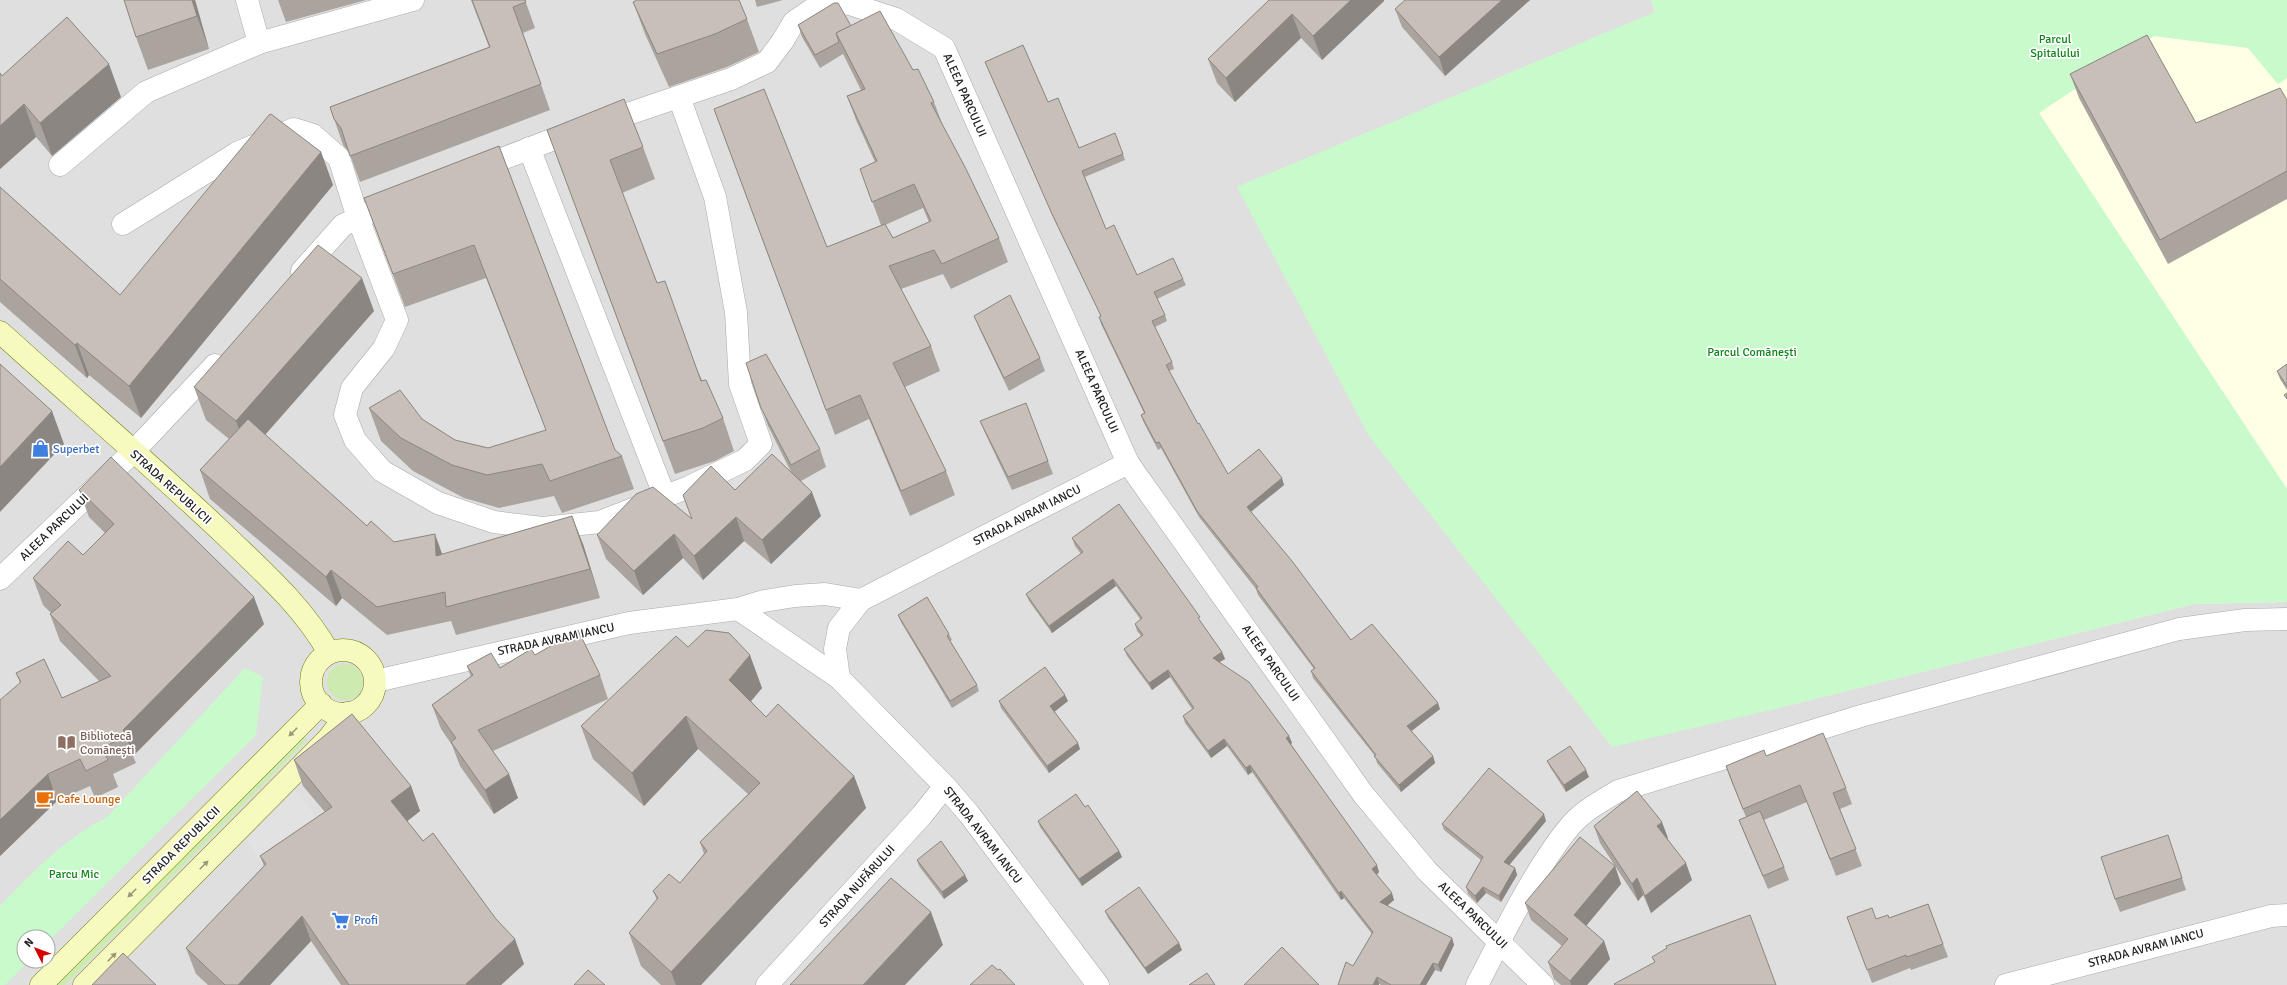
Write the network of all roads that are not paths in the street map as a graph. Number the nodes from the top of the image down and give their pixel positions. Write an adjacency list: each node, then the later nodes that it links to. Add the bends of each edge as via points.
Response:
1 (247, 0): 4 (street)
2 (413, 0): 4 (street)
3 (856, 2): 5 (street, ALEEA PARCULUI, via 823,2 794,22 767,62 731,79); 16 (street, ALEEA PARCULUI, via 896,19 944,48)
4 (259, 43): 7 (street, via 146,92)
5 (679, 97): 6 (street, ALEEA PARCULUI); 17 (street, via 715,197 736,312 740,384 761,444 745,460)
6 (529, 148): 8 (street, ALEEA PARCULUI); 17 (street)
7 (60, 165)
8 (457, 176)
9 (414, 193): 10 (street)
10 (358, 218): 11 (street, via 339,158 313,135 294,129 237,154); 12 (street, via 343,225); 17 (street, via 397,320 384,348 352,388 345,415 355,440 382,471 438,503 494,522 542,528 600,522)
11 (123, 224)
12 (287, 287)
13 (0, 332): 15 (street, STRADA REPUBLICII)
14 (229, 350): 15 (street, ALEEA PARCULUI)
15 (133, 452): 18 (street, ALEEA PARCULUI); 22 (street, STRADA REPUBLICII, via 182,495 291,601 318,634)
16 (1128, 463): 19 (street, STRADA AVRAM IANCU); 29 (street, ALEEA PARCULUI, via 1363,794 1427,871)
17 (665, 497)
18 (0, 579)
19 (861, 600): 20 (street, STRADA AVRAM IANCU, via 817,594 764,601); 23 (street, STRADA AVRAM IANCU, via 839,628 836,649)
20 (738, 609): 23 (street, STRADA AVRAM IANCU); 24 (street, STRADA AVRAM IANCU, via 628,622)
21 (2287, 619): 29 (street, via 2245,620 2178,629 1861,716 1618,791 1593,806 1572,824 1541,869)
22 (329, 653): 24 (street, via 350,650 360,654 374,670); 25 (street, via 320,659 311,679 315,697)
23 (839, 678): 27 (street, STRADA AVRAM IANCU)
24 (376, 680): 26 (street, via 375,690 364,706)
25 (321, 704): 26 (street, via 329,710); 30 (street, STRADA REPUBLICII, one-way to 30)
26 (348, 713): 31 (street, one-way to 26, via 328,739)
27 (945, 786): 32 (street, STRADA NUFĂRULUI, via 922,815); 33 (street, STRADA AVRAM IANCU)
28 (2287, 915): 36 (street, STRADA AVRAM IANCU, via 2271,916)
29 (1500, 941): 34 (street); 35 (street, ALEEA PARCULUI)
30 (41, 985)
31 (84, 985)
32 (768, 985)
33 (1098, 985)
34 (1476, 985)
35 (1543, 985)
36 (2006, 985)

